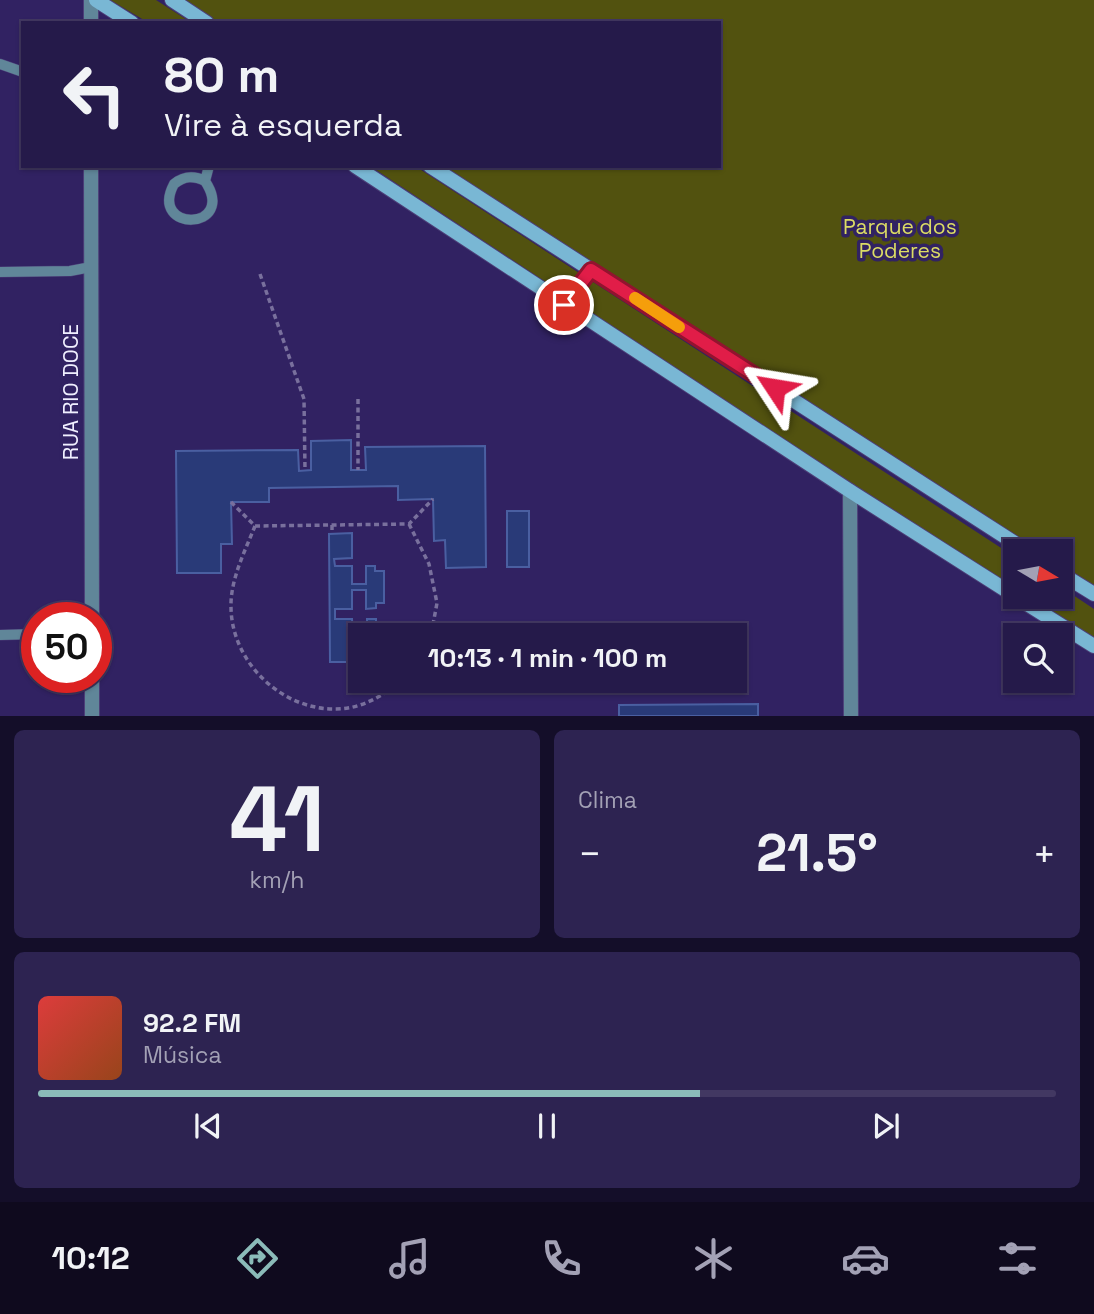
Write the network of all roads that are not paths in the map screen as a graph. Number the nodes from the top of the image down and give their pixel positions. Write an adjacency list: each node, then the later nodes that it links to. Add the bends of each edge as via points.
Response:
1 (94, 0): 3 (street); 4 (main road)
2 (172, 0): 5 (main road)
3 (91, 21)
4 (129, 21)
5 (204, 21)
6 (0, 64): 7 (lane)
7 (21, 71)
8 (92, 168): 14 (street, RUA RIO DOCE)
9 (208, 168): 13 (lane)
10 (358, 168): 17 (main road)
11 (433, 168): 15 (main road)
12 (190, 171): 13 (lane); 13 (lane, via 170,192 171,209 184,220 201,219 208,213 212,192)
13 (205, 181)
14 (92, 267): 16 (lane); 23 (street, RUA RIO DOCE)
15 (591, 270): 17 (main road); 19 (main road)
16 (0, 272)
17 (564, 305): 18 (main road)
18 (850, 491): 21 (main road); 30 (street)
19 (1008, 539)
20 (1073, 581): 22 (main road)
21 (1003, 588)
22 (1094, 594)
23 (92, 602)
24 (1036, 609): 27 (main road)
25 (21, 634): 26 (lane)
26 (0, 635)
27 (1094, 646)
28 (92, 693): 29 (street)
29 (92, 716)
30 (850, 716)

